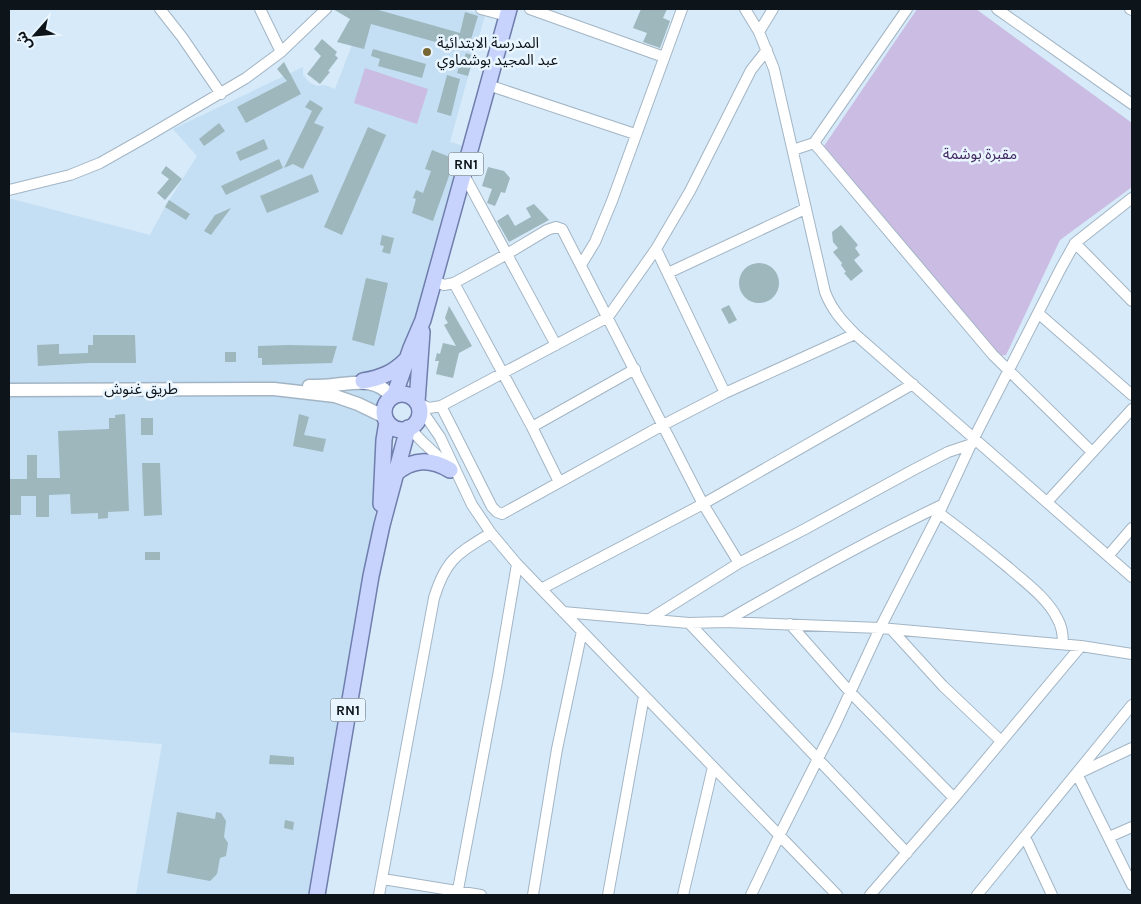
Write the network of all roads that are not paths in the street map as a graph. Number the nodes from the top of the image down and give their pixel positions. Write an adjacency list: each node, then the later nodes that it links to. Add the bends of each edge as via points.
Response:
1 (160, 9): 17 (street)
2 (260, 9): 14 (street)
3 (326, 9): 14 (street)
4 (481, 9): 11 (street)
5 (530, 9): 15 (street)
6 (682, 9): 15 (street)
7 (745, 9): 12 (street)
8 (773, 9): 12 (street)
9 (907, 9): 20 (street)
10 (997, 9): 18 (street)
11 (508, 12): 16 (main road, RN1)
12 (759, 32): 13 (street)
13 (768, 50): 21 (street); 27 (street, via 751,70 690,191)
14 (281, 52): 17 (street)
15 (664, 57): 19 (street)
16 (488, 85): 19 (street); 22 (main road, RN1)
17 (221, 94): 23 (street, via 100,163 70,175)
18 (1132, 104)
19 (636, 134): 29 (street, via 595,242)
20 (814, 143): 21 (street); 41 (street)
21 (794, 150): 25 (street)
22 (463, 173): 28 (street); 31 (main road, RN1)
23 (9, 190)
24 (1132, 198): 26 (street)
25 (805, 209): 30 (street); 37 (street, via 830,306)
26 (1075, 243): 33 (street); 34 (street)
27 (656, 249): 30 (street); 35 (street)
28 (507, 254): 29 (street, via 547,230 559,227); 32 (street); 38 (street)
29 (581, 265): 35 (street)
30 (668, 273): 47 (street)
31 (434, 281): 32 (street, via 444,285); 36 (main road, RN1)
32 (454, 282): 42 (street)
33 (1132, 302)
34 (1038, 313): 41 (street); 48 (street)
35 (608, 317): 38 (street); 40 (street)
36 (423, 320): 39 (main road, RN1); 50 (main road, RN1)
37 (855, 334): 44 (street); 47 (street)
38 (556, 345): 42 (street)
39 (407, 359): 43 (main road, via 387,375); 49 (main road, RN1)
40 (635, 370): 54 (street); 55 (street)
41 (1009, 370): 57 (street); 58 (street)
42 (503, 373): 51 (street); 55 (street)
43 (363, 381): 46 (street); 49 (street, via 382,387)
44 (913, 384): 57 (street); 64 (street)
45 (9, 390): 46 (street, طريق غنوش)
46 (274, 390): 53 (street, via 335,396)
47 (725, 393): 54 (street)
48 (1132, 395)
49 (393, 396): 50 (main road, via 409,395); 53 (main road, RN1, via 384,408)
50 (418, 404): 51 (street, via 429,408); 56 (main road, RN1, via 419,415); 62 (street, via 440,437)
51 (441, 406): 61 (street, via 492,507 498,512 506,513)
52 (1132, 409): 58 (street)
53 (386, 419): 56 (main road, via 396,428); 66 (main road, RN1)
54 (663, 425): 61 (street); 64 (street)
55 (532, 427): 61 (street)
56 (409, 428): 59 (street); 60 (main road, RN1)
57 (973, 441): 63 (street); 65 (street); 71 (street, via 915,468)
58 (1092, 452): 63 (street)
59 (450, 470): 60 (main road, via 421,461 411,463); 62 (street)
60 (395, 474): 66 (main road, RN1)
61 (559, 482)
62 (464, 490): 68 (street)
63 (1048, 502): 69 (street)
64 (703, 504): 71 (street); 73 (street)
65 (941, 509): 76 (street, via 888,531); 79 (street); 82 (street, via 1042,598 1058,619)
66 (382, 526): 102 (main road, RN1)
67 (1132, 528): 69 (street)
68 (491, 533): 70 (street); 99 (street, via 453,558 434,598)
69 (1108, 556): 72 (street)
70 (517, 564): 73 (street); 101 (street)
71 (739, 564): 75 (street)
72 (1132, 577)
73 (541, 590): 74 (street)
74 (563, 612): 75 (street); 81 (street)
75 (648, 620): 77 (street)
76 (725, 622): 77 (street); 78 (street)
77 (690, 623): 90 (street)
78 (790, 624): 79 (street); 85 (street)
79 (880, 628): 80 (street); 85 (street)
80 (891, 628): 82 (street); 88 (street, via 943,686)
81 (582, 632): 86 (street); 105 (street, via 557,749)
82 (1063, 644): 83 (street)
83 (1080, 646): 84 (street); 88 (street)
84 (1132, 654)
85 (850, 692): 90 (street); 93 (street)
86 (644, 696): 91 (street); 106 (street)
87 (1132, 705): 92 (street)
88 (1001, 741): 93 (street)
89 (1132, 748): 92 (street)
90 (818, 760): 95 (street); 98 (street)
91 (713, 767): 95 (street); 107 (street)
92 (1077, 774): 96 (street); 97 (street)
93 (954, 798): 98 (street)
94 (1132, 827): 97 (street)
95 (780, 834): 108 (street); 109 (street)
96 (1025, 837): 111 (street); 112 (street)
97 (1109, 837): 100 (street)
98 (907, 853): 110 (street)
99 (383, 879): 101 (street); 103 (street)
100 (1132, 884)
101 (457, 893): 104 (street)
102 (317, 895)
103 (380, 895)
104 (481, 895)
105 (533, 895)
106 (608, 895)
107 (683, 895)
108 (751, 895)
109 (837, 895)
110 (870, 895)
111 (977, 895)
112 (1052, 895)

